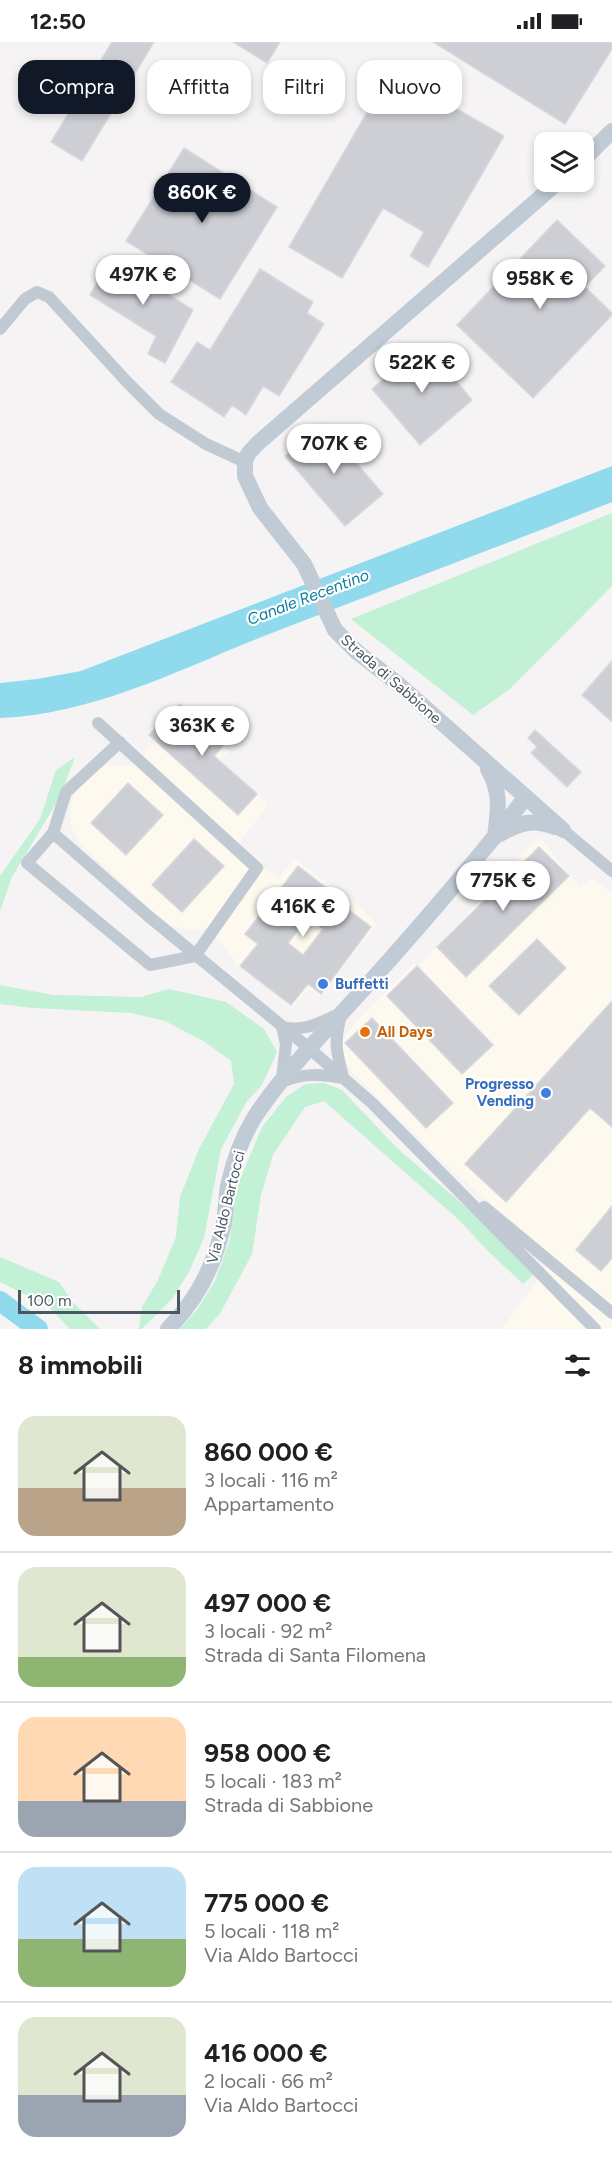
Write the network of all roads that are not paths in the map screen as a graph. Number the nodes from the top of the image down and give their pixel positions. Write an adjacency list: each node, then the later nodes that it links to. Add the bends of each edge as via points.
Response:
1 (612, 131): 2 (main road)
2 (594, 149)
3 (547, 192): 5 (main road, via 257,444)
4 (0, 328): 5 (street, via 25,299 37,292 49,297 159,414 206,444)
5 (245, 462): 8 (main road, Strada di Sabbione, via 245,476 260,508 304,564 335,630)
6 (98, 723): 7 (street)
7 (120, 742): 11 (street, via 66,792); 14 (street, via 257,868)
8 (482, 758): 9 (main road, Strada di Sabbione); 12 (main road, via 497,785)
9 (525, 798): 10 (main road, Strada di Sabbione); 12 (main road, Via Aldo Bartocci)
10 (563, 830): 12 (main road, Via Aldo Bartocci, via 540,822 512,828); 13 (street, Strada di Sabbione)
11 (53, 833): 14 (street); 14 (street, via 27,863 150,965)
12 (495, 838): 15 (main road, Via Aldo Bartocci)
13 (612, 871)
14 (195, 956): 16 (street)
15 (341, 1013): 16 (street, Via Aldo Bartocci, via 311,1027); 17 (main road, Via Aldo Bartocci); 18 (street, via 336,1048)
16 (282, 1027): 17 (street); 19 (street, via 286,1044)
17 (310, 1048): 18 (street); 19 (main road, Via Aldo Bartocci)
18 (344, 1078): 19 (street, via 318,1074); 20 (street)
19 (282, 1082): 22 (main road, Via Aldo Bartocci, via 253,1120 239,1150 209,1273 196,1298)
20 (441, 1173): 21 (street); 23 (street)
21 (612, 1313)
22 (168, 1329)
23 (595, 1329)

